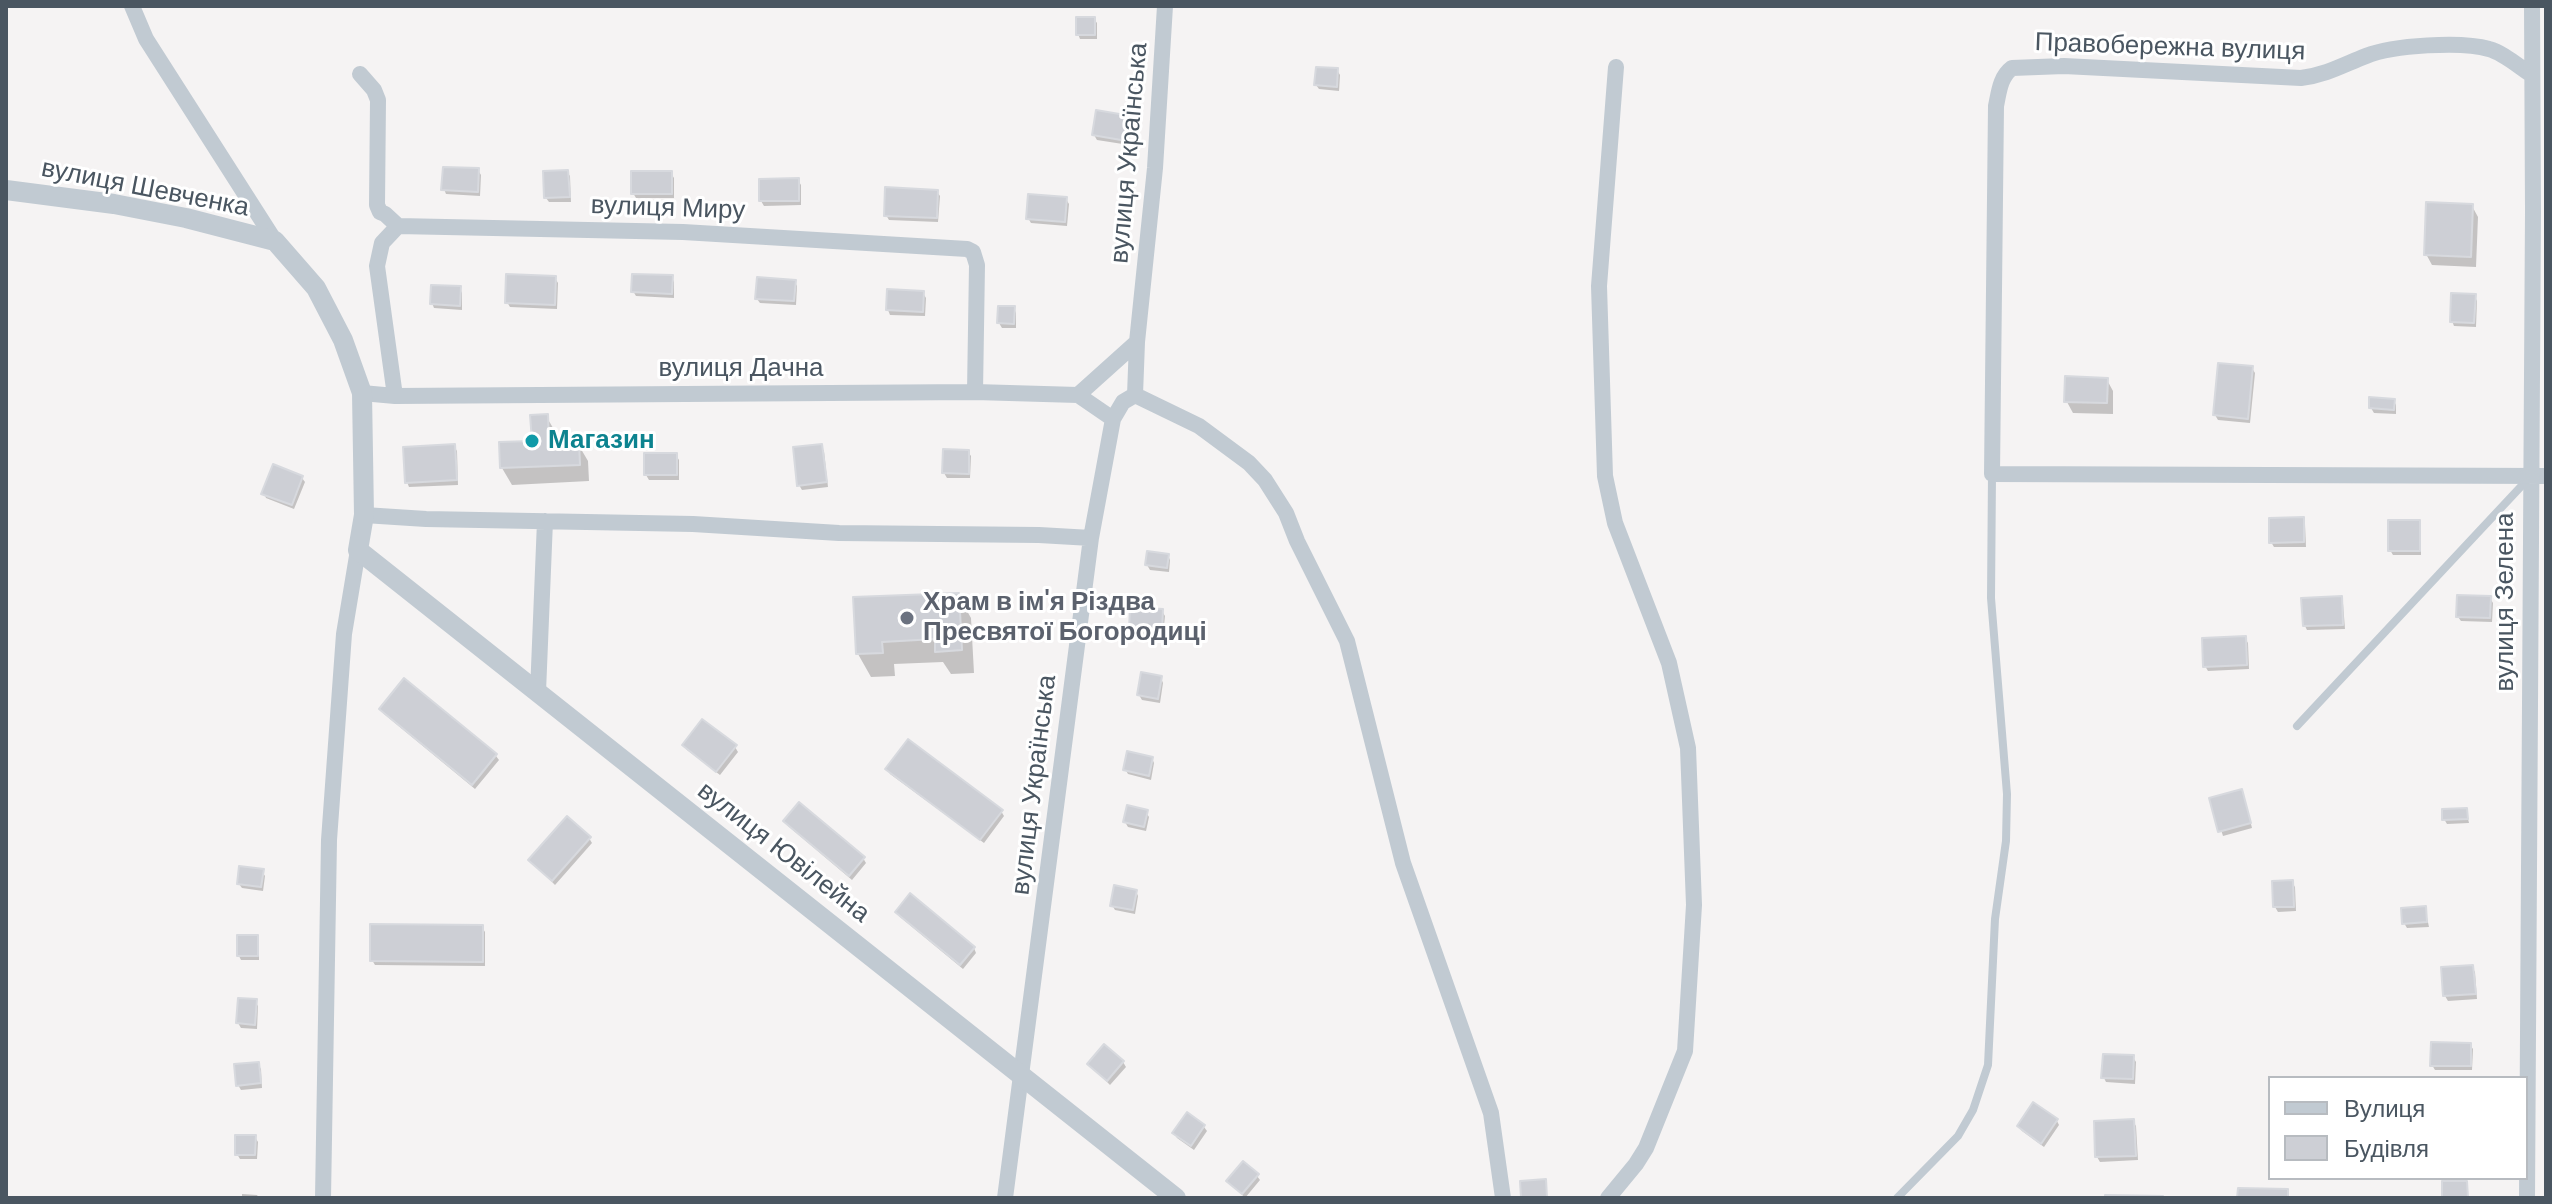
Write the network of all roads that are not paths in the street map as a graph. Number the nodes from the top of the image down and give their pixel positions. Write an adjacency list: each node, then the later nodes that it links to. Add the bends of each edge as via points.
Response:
1 (132, 6): 10 (street, via 146,39)
2 (1165, 6): 11 (street, вулиця Українська)
3 (2532, 6): 6 (street, вулиця Зелена)
4 (1616, 67): 32 (street, via 1599,286 1605,476 1615,523 1669,663 1688,748 1694,905 1685,1051 1646,1148)
5 (360, 74): 9 (street, via 378,100 377,205)
6 (2532, 75): 8 (street, вулиця Зелена); 18 (street, Правобережна вулиця, via 2491,49 2449,45 2368,55 2301,78 2012,68 2000,85 1996,106)
7 (6, 190): 10 (street, вулиця Шевченка, via 114,204)
8 (2540, 211): 19 (street, вулиця Зелена)
9 (398, 226): 12 (street, вулиця Миру, via 683,232 967,249 977,265); 16 (street, via 382,243 377,266)
10 (275, 241): 13 (street, вулиця Шевченка, via 316,288)
11 (1137, 342): 14 (street); 15 (street, вулиця Українська)
12 (975, 392): 14 (street, вулиця Дачна); 16 (street, вулиця Дачна)
13 (362, 393): 16 (street, вулиця Дачна); 20 (street, вулиця Шевченка)
14 (1078, 395): 17 (street)
15 (1135, 395): 17 (street, via 1123,402); 31 (street, via 1199,426 1265,480 1347,641 1403,863 1491,1113)
16 (395, 396)
17 (1113, 419): 22 (street, вулиця Українська)
18 (1992, 474): 19 (street); 33 (lane, via 1991,598 2007,794 1988,1065 1958,1136)
19 (2538, 476): 25 (lane); 27 (street, вулиця Зелена)
20 (364, 515): 21 (street); 23 (street, вулиця Шевченка)
21 (545, 521): 22 (street); 24 (street)
22 (1091, 538): 26 (street, вулиця Українська)
23 (358, 550): 24 (street, вулиця Ювілейна); 28 (street, via 344,634 329,840)
24 (538, 692): 26 (street, вулиця Ювілейна)
25 (2297, 726)
26 (1021, 1075): 29 (street, вулиця Українська); 30 (street, вулиця Ювілейна)
27 (2528, 1132)
28 (323, 1198)
29 (1005, 1198)
30 (1176, 1198)
31 (1503, 1198)
32 (1608, 1198)
33 (1897, 1198)

